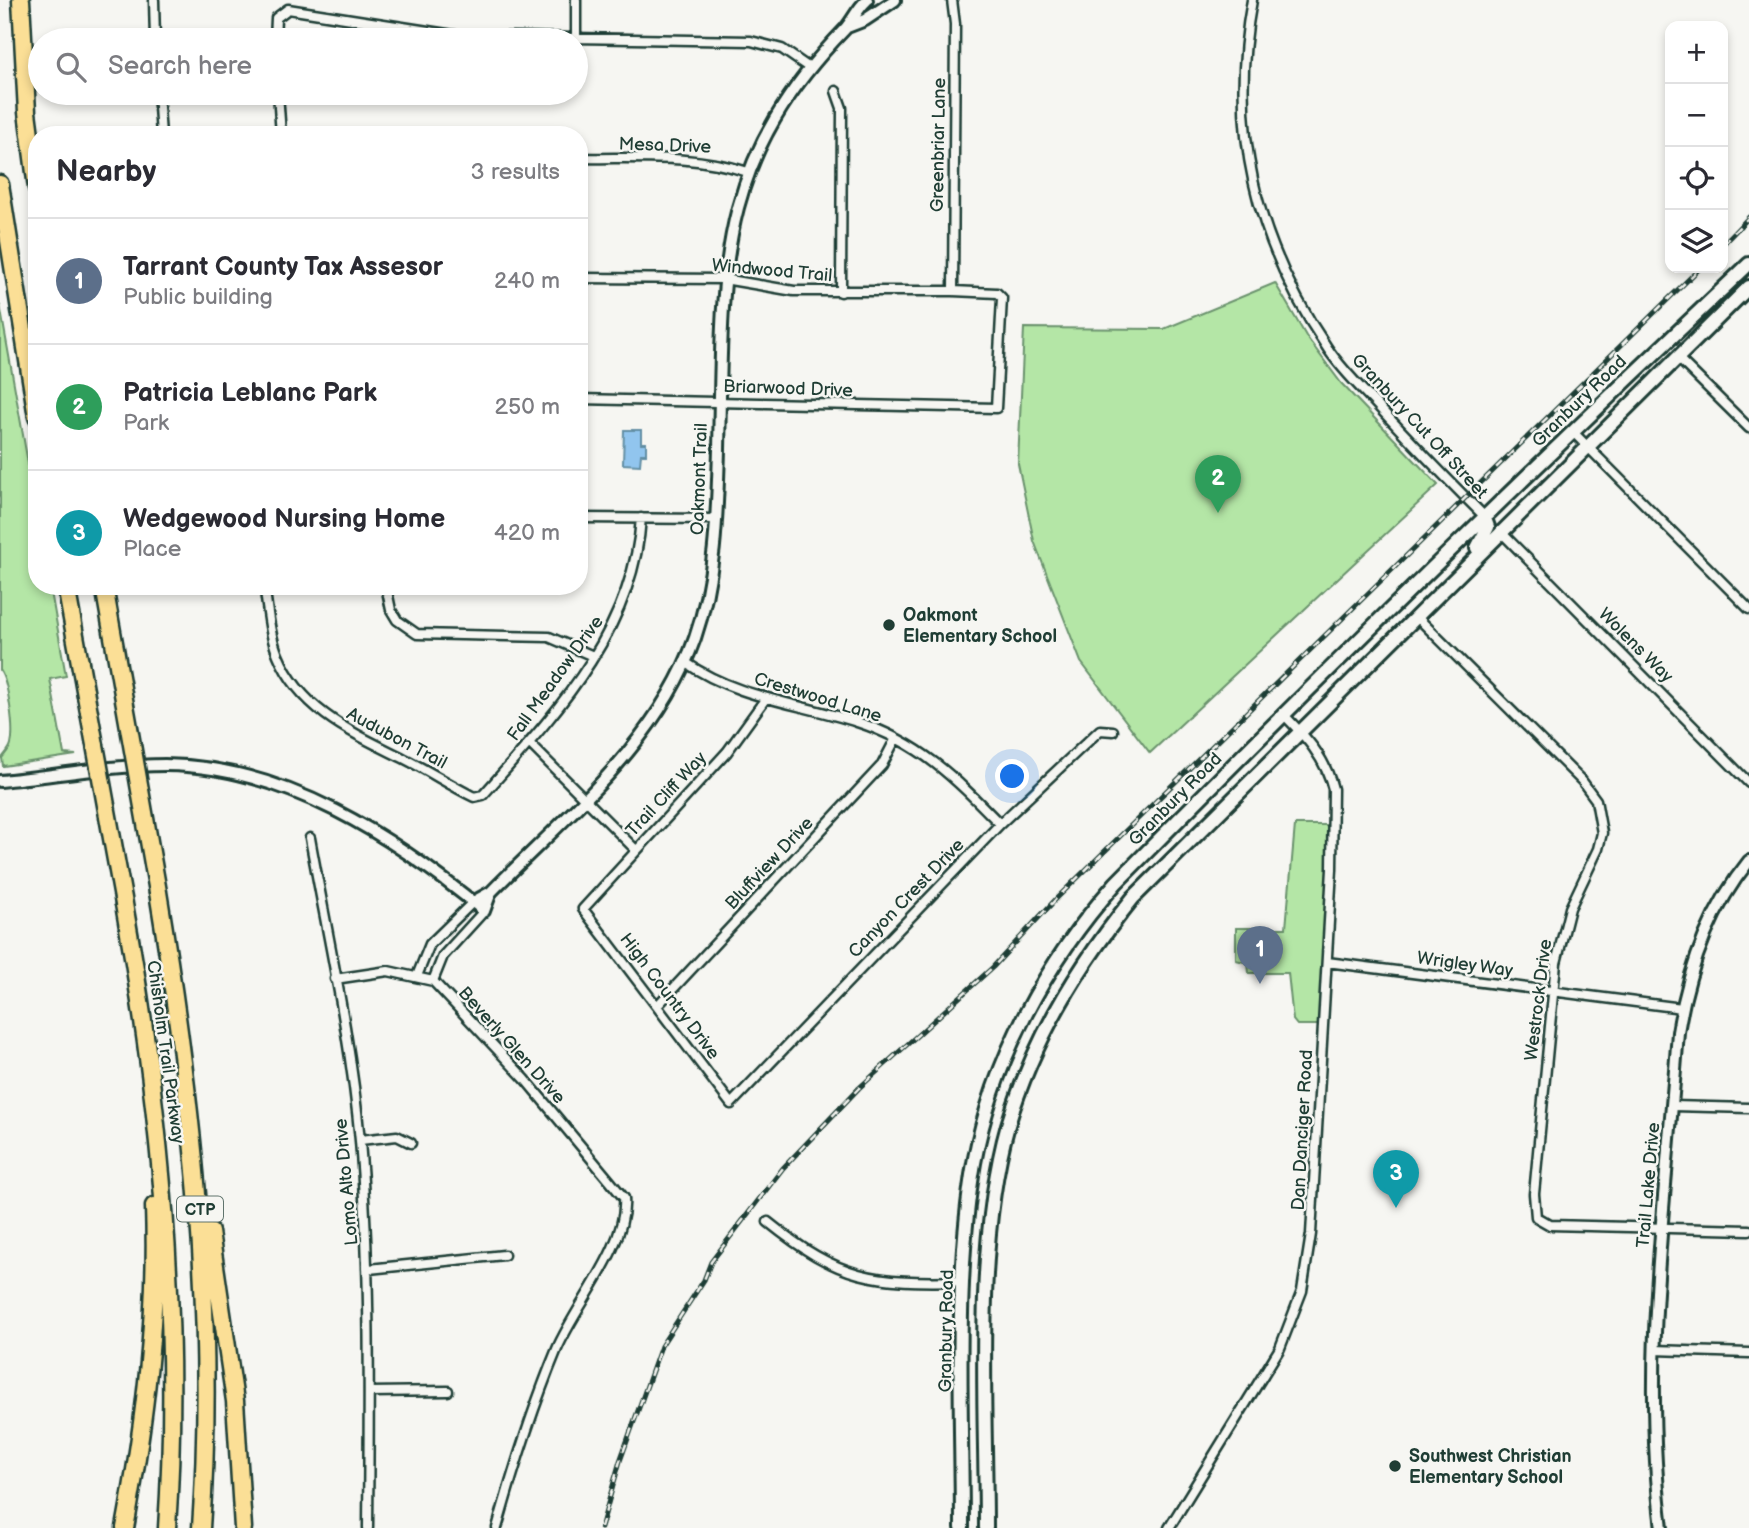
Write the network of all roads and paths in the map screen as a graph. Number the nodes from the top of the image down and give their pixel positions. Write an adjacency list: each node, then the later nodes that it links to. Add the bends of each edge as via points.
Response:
1 (20, 0): 18 (highway)
2 (154, 0): 9 (street)
3 (576, 0): 12 (street)
4 (867, 0): 8 (street, Oakmont Trail)
5 (895, 0): 8 (street, Oakmont Trail)
6 (952, 0): 28 (street, Greenbriar Lane)
7 (1252, 0): 39 (street, Granbury Cut Off Street, via 1244,48 1245,128 1256,199 1279,264 1328,350 1419,452)
8 (848, 27): 14 (street, Oakmont Trail)
9 (155, 28)
10 (274, 28): 11 (street, via 278,16 288,9)
11 (406, 28)
12 (576, 28)
13 (588, 38): 14 (street, via 751,41 782,49)
14 (808, 67): 22 (street, Oakmont Trail, via 774,117)
15 (836, 91): 29 (street, via 842,108)
16 (159, 105): 19 (street)
17 (279, 105): 20 (street)
18 (28, 126)
19 (160, 126)
20 (280, 126)
21 (588, 158): 22 (street, Mesa Drive, via 692,160)
22 (748, 172): 26 (street, Oakmont Trail, via 734,218)
23 (0, 184): 31 (highway)
24 (1749, 264): 36 (main road, Granbury Road)
25 (588, 278): 26 (street, Windwood Trail)
26 (724, 279): 29 (street, Windwood Trail, via 780,290); 33 (street, Oakmont Trail)
27 (1749, 287): 30 (main road)
28 (953, 291): 29 (street, Windwood Trail); 34 (street, Windwood Trail, via 996,293 1002,298)
29 (841, 292)
30 (1678, 358): 35 (street); 37 (main road)
31 (28, 360)
32 (588, 399): 33 (street, Briarwood Drive)
33 (720, 401): 34 (street, Briarwood Drive); 42 (street, Oakmont Trail)
34 (996, 408)
35 (1749, 428)
36 (1572, 431): 37 (street); 39 (main road, Granbury Road)
37 (1587, 446): 38 (main road); 49 (street)
38 (1526, 506): 39 (main road, via 1498,518); 43 (main road)
39 (1484, 516): 44 (main road, via 1488,527); 54 (main road, Granbury Road)
40 (588, 517): 41 (street)
41 (641, 518): 42 (street); 51 (street, Fall Meadow Drive, via 627,595)
42 (717, 519): 52 (street, Oakmont Trail, via 704,608)
43 (1500, 531): 44 (main road); 60 (street, Wolens Way)
44 (1468, 563): 50 (main road)
45 (68, 595): 80 (highway, Chisholm Trail Parkway / CTP, bridge)
46 (106, 595): 86 (highway, Chisholm Trail Parkway / CTP, bridge, via 158,892)
47 (266, 595): 61 (street, Audubon Trail, via 278,655 309,702 354,735)
48 (388, 595): 51 (street, via 397,620 416,634 548,637)
49 (1749, 609)
50 (1416, 616): 55 (main road); 77 (street, Westrock Drive, via 1596,800 1602,833 1564,929)
51 (593, 656): 58 (street, Fall Meadow Drive)
52 (685, 662): 53 (street, Crestwood Lane, via 709,677); 62 (street, Oakmont Trail, via 644,735)
53 (766, 698): 57 (street, Crestwood Lane, via 858,722); 65 (street, Trail Cliff Way, via 727,752)
54 (1283, 714): 55 (street, Dan Danciger Road); 67 (main road, Granbury Road)
55 (1299, 730): 69 (main road); 73 (street, Dan Danciger Road, via 1318,752 1332,789)
56 (1113, 731): 63 (street, Canyon Crest Drive, via 1100,730)
57 (896, 738): 63 (street, Crestwood Lane, via 942,766); 78 (street, Bluffview Drive, via 882,765)
58 (529, 743): 61 (street, Fall Meadow Drive); 62 (street)
59 (0, 781): 70 (street, via 164,765 243,774 356,822 423,862)
60 (1749, 783)
61 (474, 797)
62 (585, 797): 65 (street); 68 (street, Oakmont Trail)
63 (1000, 824): 83 (street, Canyon Crest Drive)
64 (310, 838): 75 (street, Lomo Alto Drive)
65 (635, 849): 71 (street, Trail Cliff Way)
66 (1749, 861): 79 (street, Trail Lake Drive, via 1704,937)
67 (1115, 883): 69 (main road); 81 (main road, Granbury Road, via 1053,966)
68 (491, 891): 70 (street, Oakmont Trail); 72 (street, Oakmont Trail)
69 (1133, 898): 82 (main road, via 1072,983)
70 (473, 902): 72 (street); 74 (street, Oakmont Trail, via 430,944)
71 (583, 909): 78 (street, High Country Drive)
72 (484, 911): 76 (street, Oakmont Trail, via 443,956)
73 (1326, 962): 77 (street, Wrigley Way); 108 (street, Dan Danciger Road, via 1311,1234 1301,1291 1280,1348)
74 (417, 976): 75 (street, Beverly Glen Drive, via 388,971); 76 (street, Beverly Glen Drive)
75 (335, 979): 87 (street, Lomo Alto Drive)
76 (433, 981): 107 (street, Beverly Glen Drive, via 525,1079 624,1198 617,1239 554,1359)
77 (1552, 992): 79 (street, Wrigley Way); 90 (street, Westrock Drive, via 1534,1194 1536,1217 1550,1225)
78 (658, 1005): 83 (street, High Country Drive)
79 (1682, 1008): 84 (street, Trail Lake Drive)
80 (149, 1053): 102 (highway, via 153,1321 142,1433); 103 (highway, Chisholm Trail Parkway / CTP, via 169,1274)
81 (1003, 1066): 82 (main road); 94 (main road, Granbury Road, via 974,1163)
82 (1026, 1074): 95 (main road, via 1000,1155)
83 (731, 1104)
84 (1673, 1105): 85 (street); 90 (street, Trail Lake Drive)
85 (1749, 1108)
86 (194, 1133): 104 (highway, Chisholm Trail Parkway / CTP, via 205,1314); 105 (highway, via 225,1319)
87 (360, 1140): 88 (street, via 397,1136); 93 (street, Lomo Alto Drive)
88 (411, 1143)
89 (768, 1222): 94 (street, via 802,1249 855,1274 896,1282)
90 (1662, 1229): 91 (street); 96 (street, Trail Lake Drive)
91 (1749, 1230)
92 (505, 1255): 93 (street)
93 (369, 1269): 99 (street, Lomo Alto Drive)
94 (963, 1281): 95 (main road); 100 (main road, Granbury Road)
95 (987, 1282): 101 (main road)
96 (1654, 1350): 97 (street); 109 (street, Trail Lake Drive, via 1654,1464)
97 (1749, 1353)
98 (448, 1391): 99 (street)
99 (369, 1392): 106 (street, Lomo Alto Drive)
100 (962, 1526): 101 (main road)
101 (986, 1526)
102 (125, 1528)
103 (167, 1528)
104 (201, 1528)
105 (243, 1528)
106 (368, 1528)
107 (497, 1528)
108 (1169, 1528)
109 (1662, 1528)

